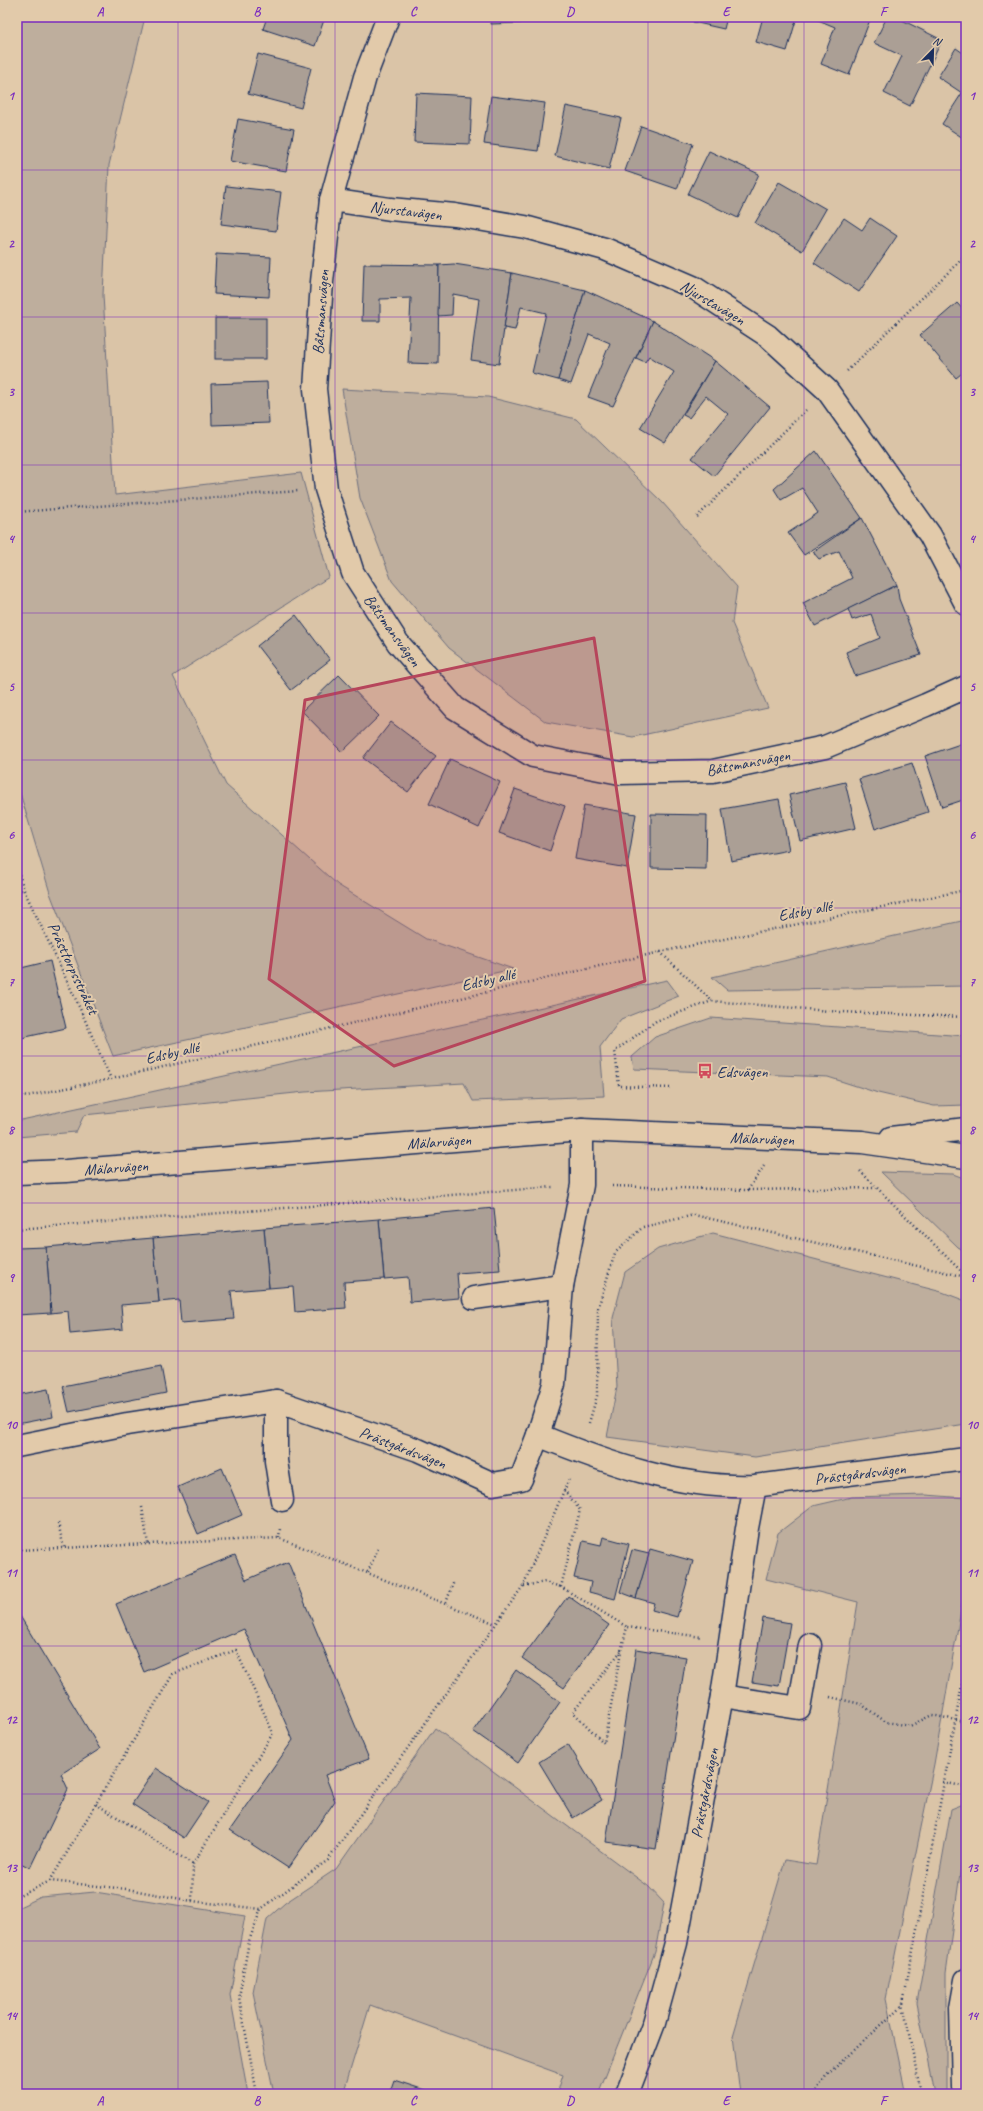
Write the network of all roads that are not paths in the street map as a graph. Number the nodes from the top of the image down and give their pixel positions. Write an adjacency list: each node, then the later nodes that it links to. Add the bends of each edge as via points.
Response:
1 (388, 17): 2 (street, Båtsmansvägen, via 365,77)
2 (331, 200): 3 (street, Njurstavägen, via 455,215 525,227 605,249 699,292 768,336 827,390 930,535); 4 (street, Båtsmansvägen, via 322,282 315,388 326,489 353,573 398,643 455,708 533,756 620,773 713,772 825,747)
3 (966, 604)
4 (966, 686)
5 (966, 1129): 7 (street, Mälarvägen)
6 (582, 1130): 7 (street, Mälarvägen); 9 (street, Mälarvägen); 10 (street, via 582,1185)
7 (862, 1142): 8 (street, Mälarvägen)
8 (966, 1157)
9 (17, 1173)
10 (562, 1286): 11 (street); 13 (street, via 554,1384)
11 (474, 1298)
12 (276, 1401): 13 (street, Prästgårdsvägen, via 418,1450 493,1484 521,1479); 14 (street, Prästgårdsvägen, via 127,1424); 17 (street, via 276,1462)
13 (538, 1435): 16 (street, Prästgårdsvägen, via 580,1452 671,1480 726,1487)
14 (17, 1446)
15 (966, 1459): 16 (street, Prästgårdsvägen)
16 (755, 1486): 19 (street, Prästgårdsvägen)
17 (282, 1500)
18 (810, 1645): 19 (street, via 798,1708)
19 (722, 1696): 21 (street, Prästgårdsvägen, via 676,1943 654,2023)
20 (966, 1980): 22 (street, via 962,2008)
21 (628, 2094)
22 (965, 2094)

